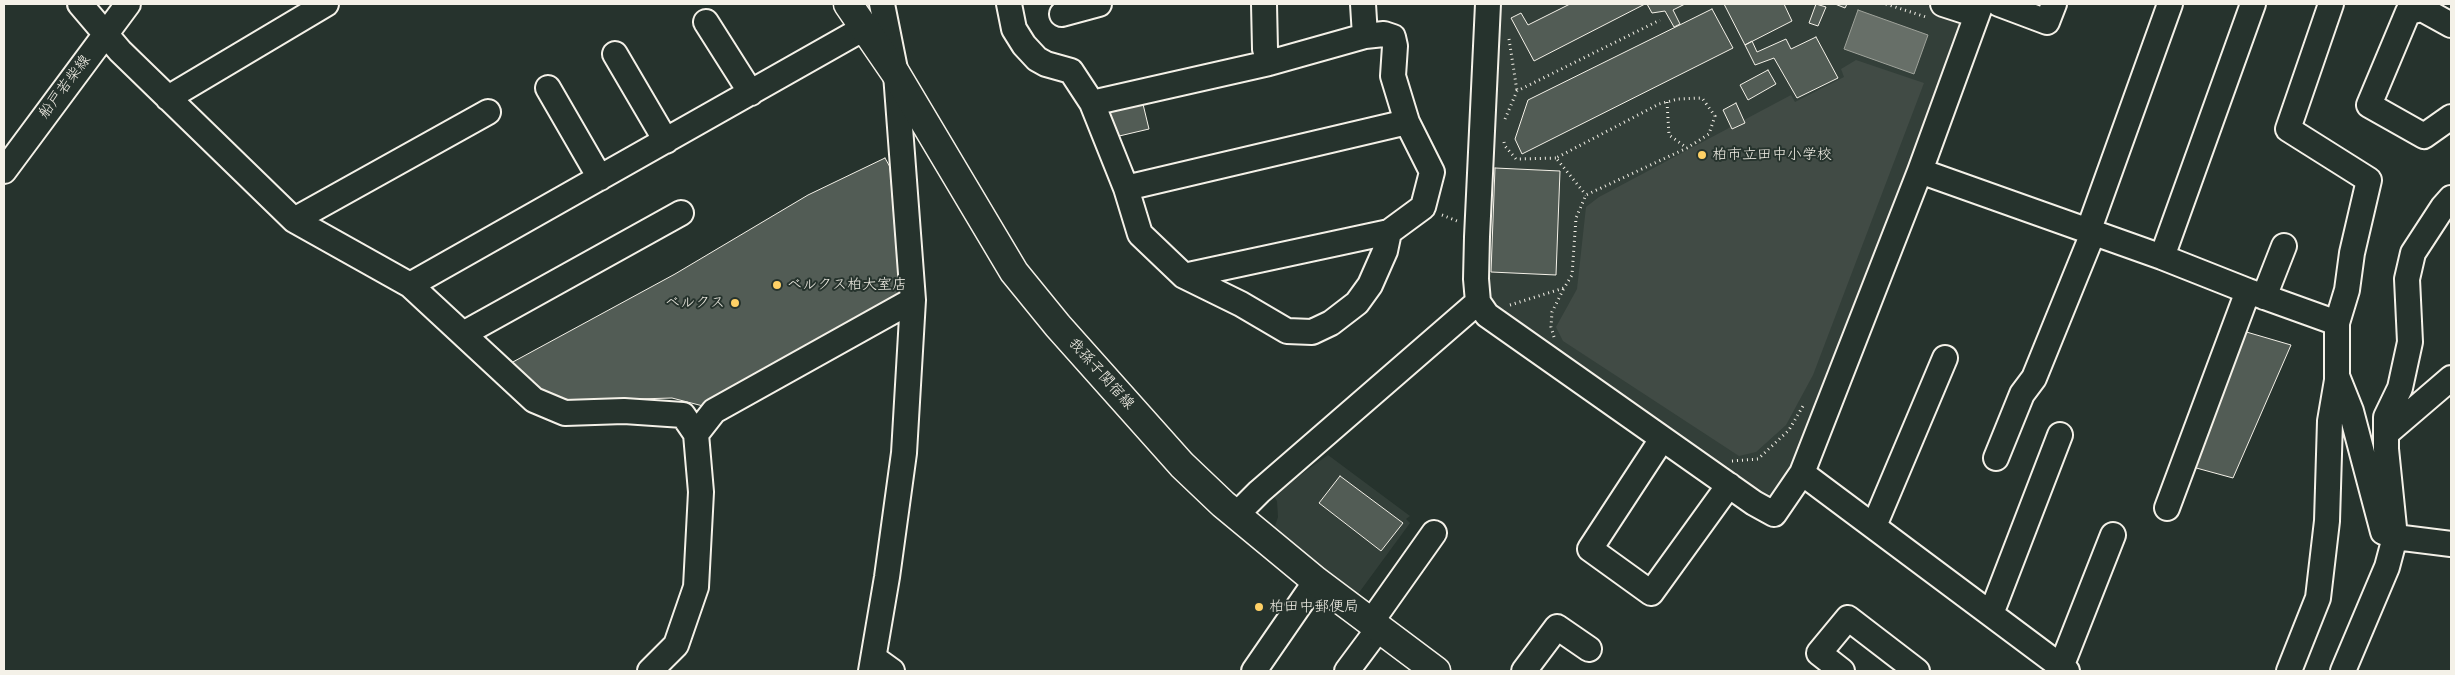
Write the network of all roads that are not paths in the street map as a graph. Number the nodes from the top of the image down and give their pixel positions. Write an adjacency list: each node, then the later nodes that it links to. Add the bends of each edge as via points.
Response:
1 (80, 4): 23 (street)
2 (128, 4): 23 (street, 船戸若柴線)
3 (326, 4): 30 (street)
4 (848, 4): 22 (main road, 我孫子関宿線)
5 (882, 4): 27 (street)
6 (1010, 4): 31 (street, via 1014,30 1024,45 1046,64 1071,71)
7 (1100, 4): 19 (street)
8 (1264, 4): 26 (street, via 1265,49)
9 (1363, 4): 24 (street)
10 (1488, 4): 52 (street, via 1476,279)
11 (1999, 4): 12 (street, via 2047,22)
12 (2054, 4)
13 (2170, 4): 45 (street)
14 (2253, 4): 47 (street)
15 (2331, 4): 53 (street, via 2288,129 2369,180 2347,290)
16 (2424, 6): 21 (street); 33 (street, via 2408,12 2369,105 2424,136)
17 (1979, 9): 18 (street); 38 (street)
18 (1936, 11)
19 (1062, 14)
20 (706, 22): 29 (street)
21 (2451, 25)
22 (866, 27): 27 (main road, 我孫子関宿線); 29 (street)
23 (104, 35): 30 (street); 36 (street, 船戸若柴線)
24 (1365, 36): 26 (street); 34 (street, via 1384,34 1393,37 1393,76)
25 (615, 54): 35 (street)
26 (1269, 63): 31 (street)
27 (896, 74): 51 (street); 66 (main road, 我孫子関宿線, via 1014,272 1182,465)
28 (548, 88): 39 (street)
29 (751, 93): 35 (street)
30 (168, 98): 43 (street)
31 (1092, 103): 40 (street)
32 (488, 112): 43 (street)
33 (2451, 117)
34 (1406, 122): 40 (street); 44 (street, via 1432,172 1423,207)
35 (666, 140): 39 (street)
36 (11, 145): 37 (street, 船戸若柴線)
37 (4, 171)
38 (1920, 172): 45 (street); 63 (street)
39 (600, 178): 49 (street)
40 (1126, 188): 48 (street, via 1140,234)
41 (2451, 198): 58 (street, via 2413,253 2407,279 2410,342 2400,388 2386,417)
42 (681, 213): 54 (street)
43 (294, 220): 49 (street)
44 (1389, 232): 48 (street); 48 (street, via 1385,251 1370,285 1357,303 1331,324 1312,332 1287,331 1242,304)
45 (2091, 233): 47 (street); 62 (street, via 2034,378 2022,394)
46 (2284, 246): 50 (street)
47 (2162, 257): 50 (street)
48 (1184, 276)
49 (410, 285): 54 (street)
50 (2256, 294): 53 (street); 65 (street)
51 (913, 300): 59 (street, via 714,411); 76 (street, via 904,453)
52 (1483, 308): 61 (street); 66 (street, via 1259,492)
53 (2337, 323): 56 (street)
54 (463, 334): 59 (street, via 534,400 565,413 683,414)
55 (1944, 358): 67 (street)
56 (2337, 375): 70 (street, via 2351,410 2382,532); 85 (street, via 2330,421 2327,521 2318,598)
57 (2451, 378): 58 (street)
58 (2387, 433): 70 (street)
59 (696, 434): 78 (street, via 701,492 696,587 676,645)
60 (2060, 435): 73 (street)
61 (1662, 439): 64 (street); 64 (street, via 1590,549 1651,593)
62 (1996, 458)
63 (1802, 473): 64 (street, via 1774,514); 67 (street)
64 (1729, 485)
65 (2167, 508)
66 (1236, 515): 72 (main road, 我孫子関宿線)
67 (1874, 526): 73 (street)
68 (1434, 533): 74 (street)
69 (2113, 535): 77 (street)
70 (2395, 537): 71 (street); 86 (street, via 2387,567)
71 (2451, 544)
72 (1316, 581): 74 (main road, 我孫子関宿線); 79 (street)
73 (1991, 614): 77 (street)
74 (1375, 625): 80 (street); 81 (main road, 我孫子関宿線)
75 (1589, 649): 82 (street, via 1557,627)
76 (879, 667)
77 (2064, 669)
78 (650, 671)
79 (1254, 671)
80 (1347, 671)
81 (1436, 671)
82 (1524, 671)
83 (1842, 671): 84 (street, via 1818,652 1848,618)
84 (1917, 671)
85 (2289, 671)
86 (2343, 671)

